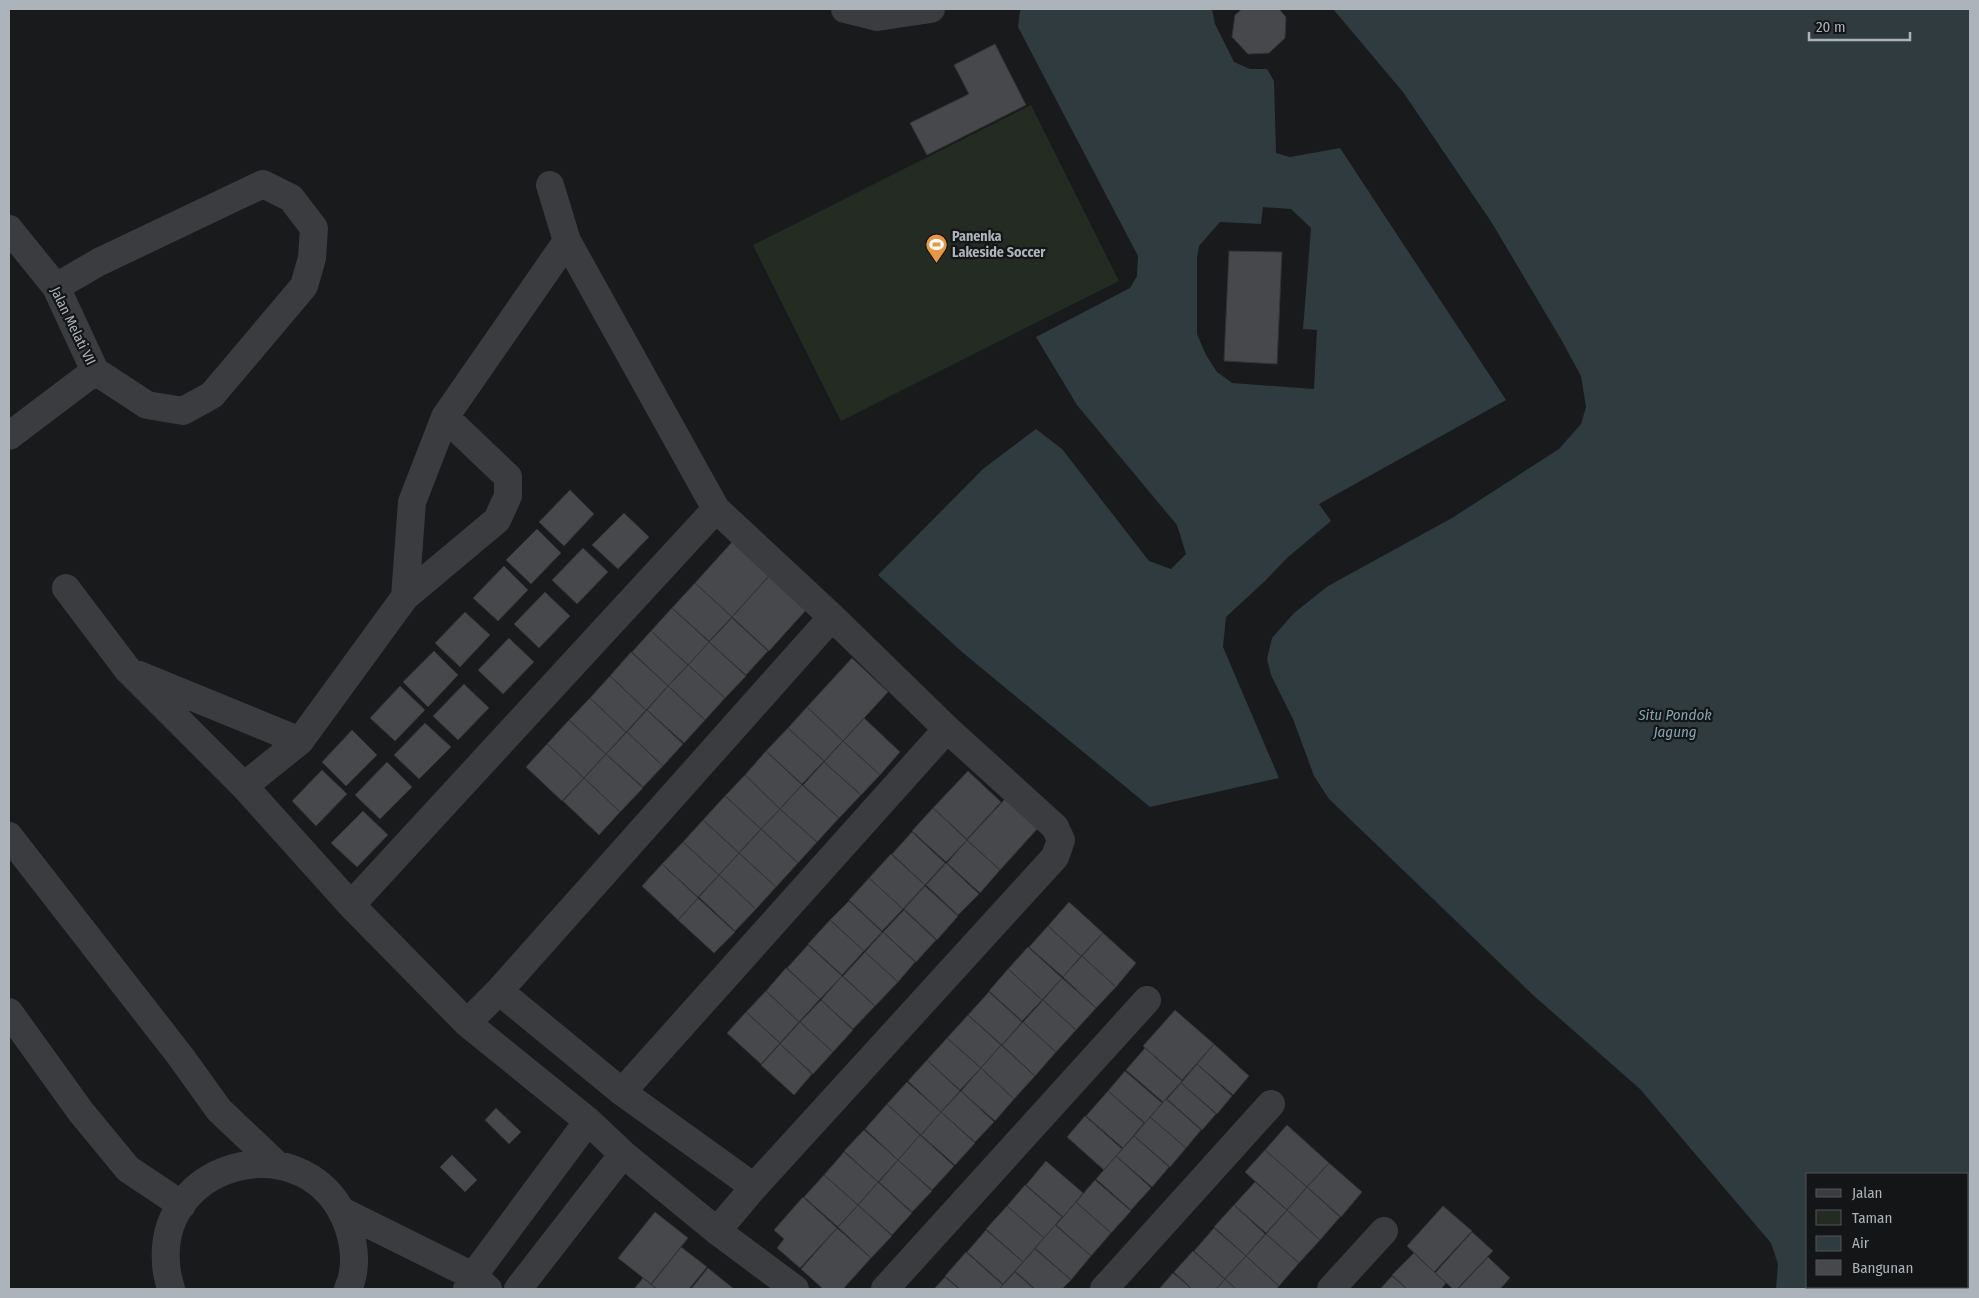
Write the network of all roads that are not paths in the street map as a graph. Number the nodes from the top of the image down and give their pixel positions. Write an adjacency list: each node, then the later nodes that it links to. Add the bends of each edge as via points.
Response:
1 (845, 9): 2 (street, via 877,17)
2 (932, 9)
3 (550, 185): 5 (street)
4 (9, 229): 6 (street, Jalan Melati VII)
5 (567, 241): 8 (street); 10 (street)
6 (56, 286): 7 (street, Jalan Melati VII); 7 (street, Jalan Melati VII, via 99,262 263,184 291,198 314,228 312,258 304,286 212,396 182,411 147,405)
7 (95, 371): 9 (street)
8 (445, 418): 12 (street, via 412,502); 12 (street, via 508,477 508,496 497,520)
9 (9, 436)
10 (716, 509): 13 (street); 19 (street)
11 (66, 588): 14 (street)
12 (405, 597): 16 (street)
13 (832, 617): 15 (street); 20 (street)
14 (128, 670): 16 (street); 17 (street)
15 (948, 730): 24 (street); 29 (street, via 1055,827 1061,840 1055,857)
16 (300, 742): 17 (street)
17 (244, 786): 19 (street)
18 (9, 836): 28 (street, via 181,1057 218,1110)
19 (351, 905): 23 (street)
20 (499, 991): 23 (street); 24 (street)
21 (1147, 1000): 39 (street)
22 (9, 1012): 30 (street, via 81,1112 128,1169)
23 (467, 1023): 26 (street)
24 (622, 1092): 29 (street)
25 (1271, 1104): 40 (street)
26 (588, 1121): 27 (street); 35 (street)
27 (623, 1154): 32 (street); 37 (street)
28 (276, 1164): 30 (street, via 249,1164 223,1171 200,1185); 31 (street, via 301,1172 323,1187)
29 (754, 1187): 32 (street)
30 (182, 1205): 34 (street, via 172,1223 167,1243)
31 (342, 1211): 35 (street); 36 (street, via 353,1240 354,1263)
32 (717, 1230): 38 (street)
33 (1384, 1231): 41 (street)
34 (166, 1281)
35 (476, 1285)
36 (348, 1289)
37 (518, 1289)
38 (795, 1289)
39 (885, 1289)
40 (1104, 1289)
41 (1331, 1289)

